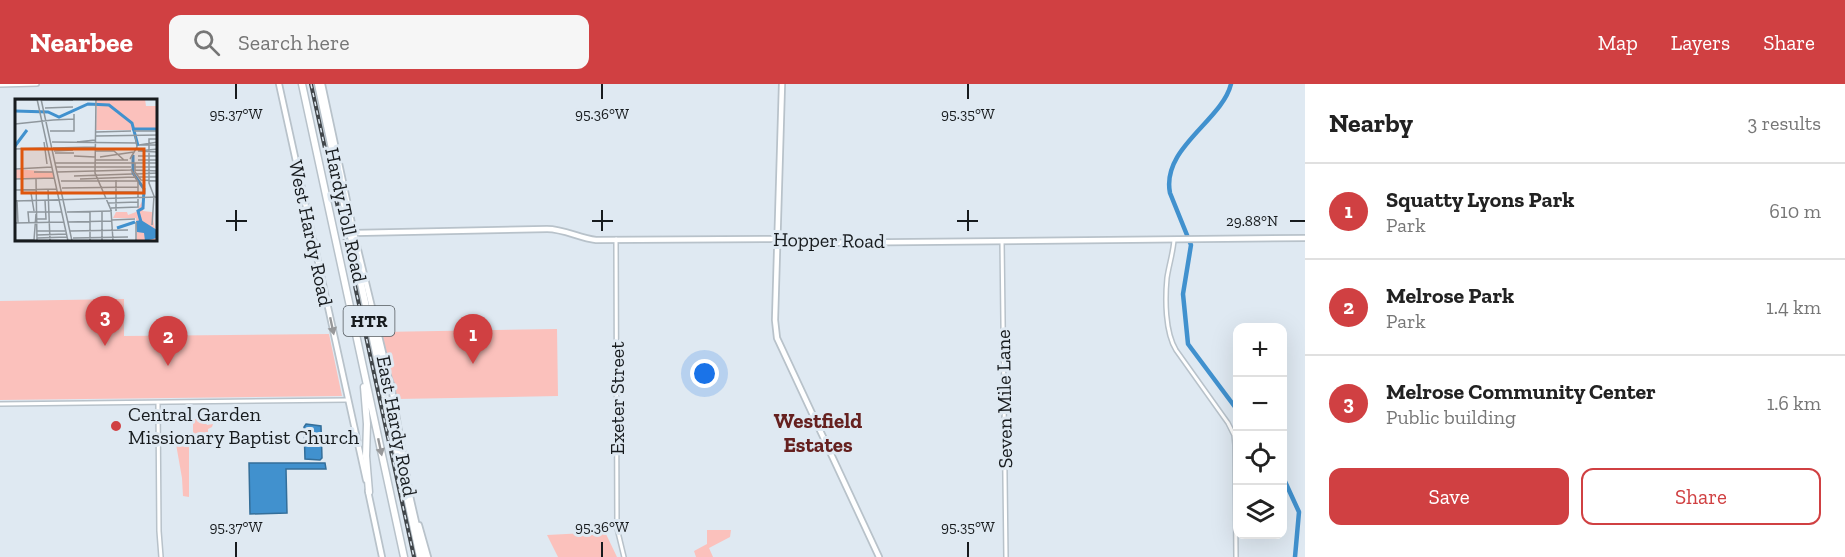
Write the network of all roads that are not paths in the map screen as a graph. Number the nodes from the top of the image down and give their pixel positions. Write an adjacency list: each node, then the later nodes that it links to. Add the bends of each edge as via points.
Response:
1 (37, 84): 6 (street)
2 (279, 84): 16 (main road, West Hardy Road, one-way to 16)
3 (302, 84): 14 (highway, Hardy Toll Road / HTR)
4 (320, 84): 7 (main road, East Hardy Road); 13 (highway, Hardy Toll Road / HTR)
5 (782, 84): 10 (main road)
6 (0, 85)
7 (354, 233): 9 (main road, Hopper Road, via 555,229 584,238); 15 (main road, East Hardy Road)
8 (1305, 238): 11 (main road, Hopper Road)
9 (616, 239): 10 (main road, Hopper Road); 24 (street, Exeter Street, via 617,528)
10 (778, 239): 12 (main road, Hopper Road, via 809,243); 25 (main road, via 777,338)
11 (1176, 239): 12 (main road, Hopper Road); 27 (street, via 1167,283 1170,338 1234,435)
12 (1002, 241): 26 (street, Seven Mile Lane)
13 (359, 275): 15 (highway); 23 (highway, Hardy Toll Road / HTR)
14 (363, 369): 19 (highway); 22 (highway, Hardy Toll Road / HTR, one-way to 22)
15 (391, 386): 23 (main road, East Hardy Road)
16 (347, 400): 17 (street); 19 (main road, West Hardy Road)
17 (158, 403): 18 (street); 20 (street)
18 (0, 404)
19 (369, 492): 21 (main road, West Hardy Road)
20 (161, 557)
21 (381, 557)
22 (404, 557)
23 (424, 557)
24 (624, 557)
25 (879, 557)
26 (1006, 557)
27 (1236, 557)

